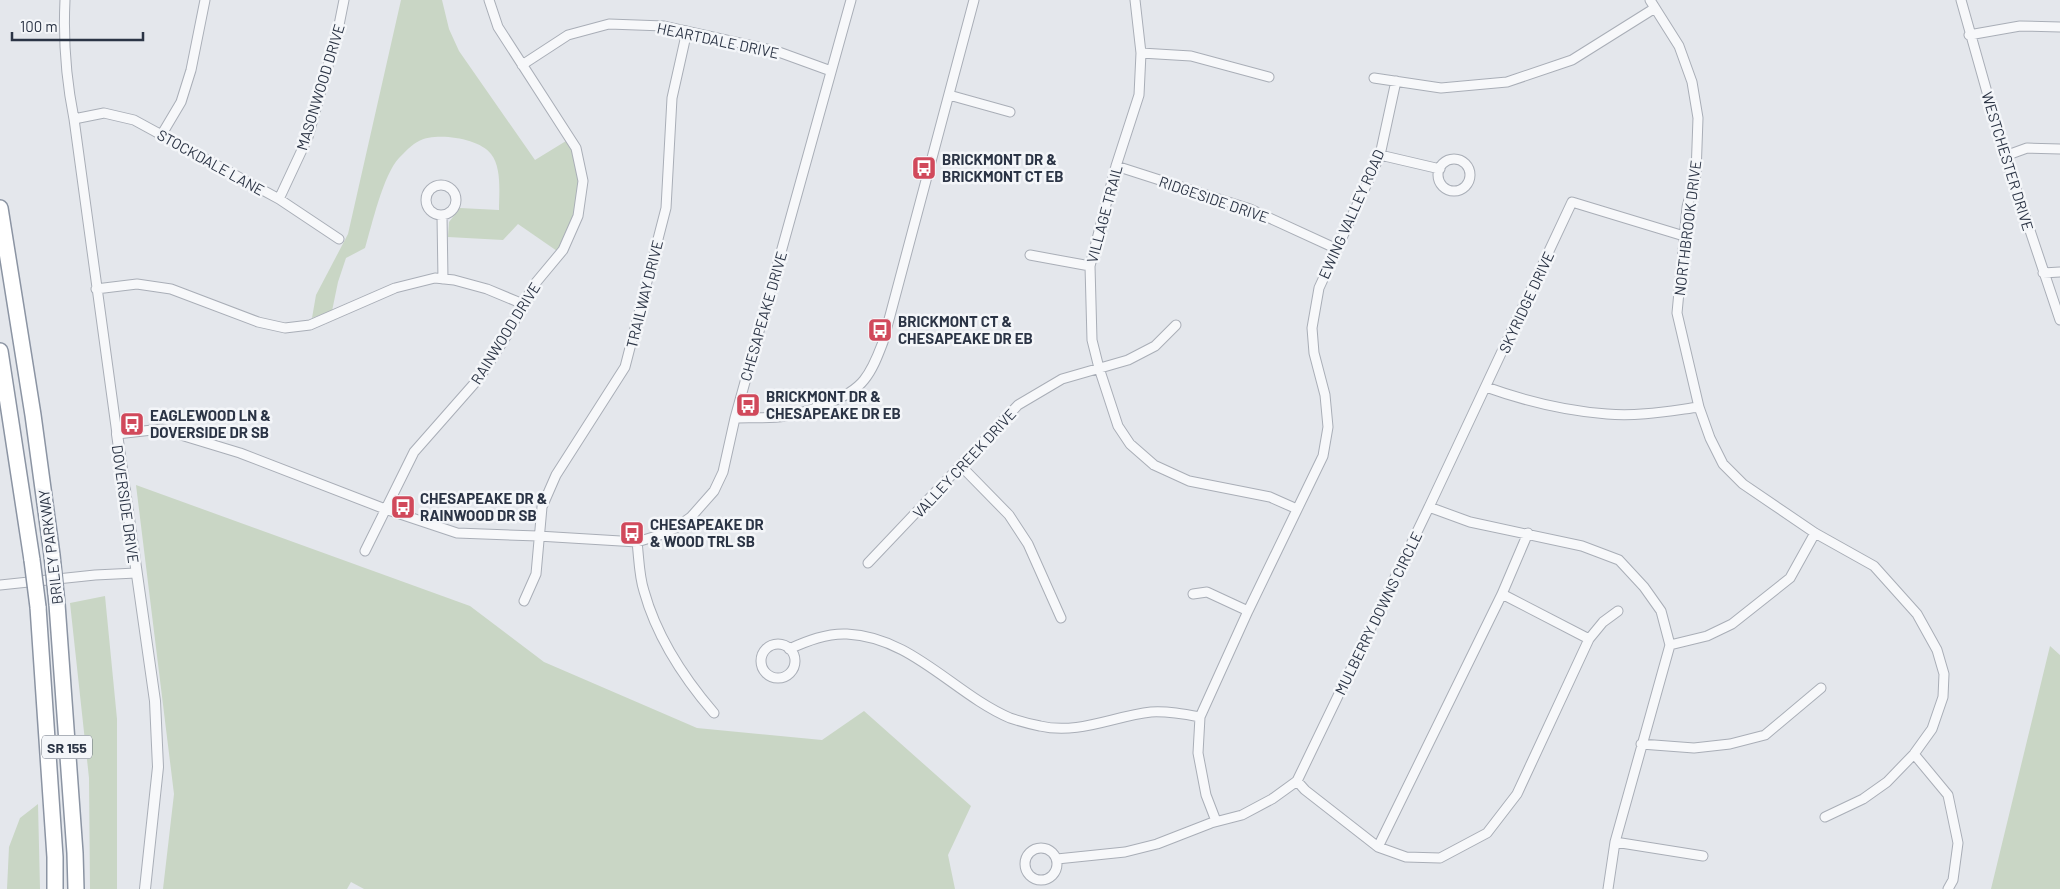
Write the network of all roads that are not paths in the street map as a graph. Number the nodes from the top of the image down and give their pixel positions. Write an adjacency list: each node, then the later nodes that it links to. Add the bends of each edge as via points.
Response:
1 (65, 0): 21 (street, DOVERSIDE DRIVE, via 67,86)
2 (205, 0): 22 (street, via 192,70 181,102)
3 (344, 0): 28 (street, MASONWOOD DRIVE, via 308,137)
4 (488, 0): 14 (street, RAINWOOD DRIVE, via 498,27)
5 (852, 0): 15 (street, CHESAPEAKE DRIVE)
6 (974, 0): 19 (street)
7 (1135, 0): 13 (street, VILLAGE TRAIL)
8 (1961, 0): 12 (street, WESTCHESTER DRIVE)
9 (1652, 4): 18 (street, via 1572,60 1506,82 1441,88); 31 (street, NORTHBROOK DRIVE, via 1679,46 1692,82 1698,118 1696,174 1687,207)
10 (2060, 26): 12 (street, via 2020,26)
11 (687, 31): 14 (street, HEARTDALE DRIVE, via 664,26 609,24 568,35); 15 (street, HEARTDALE DRIVE, via 776,51); 55 (street, TRAILWAY DRIVE, via 672,98 666,208 625,367 556,475 542,507)
12 (1969, 35): 25 (street, WESTCHESTER DRIVE)
13 (1141, 52): 16 (street, via 1191,56); 26 (street, VILLAGE TRAIL, via 1138,95)
14 (522, 65): 40 (street, RAINWOOD DRIVE, via 576,148 582,181 578,216 564,250 532,286)
15 (831, 71): 47 (street, CHESAPEAKE DRIVE)
16 (1269, 77)
17 (1374, 78): 18 (street)
18 (1396, 81): 24 (street, EWING VALLEY ROAD)
19 (949, 95): 20 (street); 47 (street, via 883,342 864,381 846,395 818,407 785,416)
20 (1010, 112)
21 (74, 119): 22 (street, STOCKDALE LANE, via 104,113 134,120); 39 (street, DOVERSIDE DRIVE)
22 (162, 134): 28 (street, STOCKDALE LANE)
23 (2060, 149): 25 (street, via 2027,148)
24 (1380, 155): 27 (street); 33 (street, EWING VALLEY ROAD)
25 (2005, 156): 37 (street, WESTCHESTER DRIVE)
26 (1116, 166): 33 (street, RIDGESIDE DRIVE, via 1250,209); 35 (street, VILLAGE TRAIL)
27 (1440, 169)
28 (279, 199): 32 (street, STOCKDALE LANE)
29 (0, 208): 83 (highway, BRILEY PARKWAY / SR 155, bridge, via 52,555)
30 (442, 216): 38 (street)
31 (1684, 236): 45 (street, SKYRIDGE DRIVE, via 1572,202); 46 (street, NORTHBROOK DRIVE, via 1677,313)
32 (340, 238)
33 (1337, 249): 52 (street, EWING VALLEY ROAD, via 1319,288 1312,328 1314,353 1326,394 1328,426 1323,456)
34 (1030, 255): 35 (street)
35 (1090, 266): 44 (street, VILLAGE TRAIL, via 1092,340)
36 (2060, 272): 37 (street)
37 (2043, 273): 41 (street, WESTCHESTER DRIVE)
38 (443, 278): 39 (street, via 395,288 310,324 285,328 258,322 171,289 137,284); 40 (street, via 487,289)
39 (96, 289): 48 (street, DOVERSIDE DRIVE)
40 (523, 304): 51 (street, RAINWOOD DRIVE, via 480,377 414,452)
41 (2060, 320)
42 (1176, 325): 44 (street, VALLEY CREEK DRIVE, via 1155,346 1128,360)
43 (0, 350): 82 (highway, BRILEY PARKWAY / SR 155, bridge, via 38,607 55,857)
44 (1099, 368): 49 (street, VALLEY CREEK DRIVE, via 1062,379 1018,405); 52 (street, VILLAGE TRAIL, via 1118,426 1130,444 1154,465 1189,481 1270,497)
45 (1486, 387): 46 (street, via 1518,399 1608,414); 50 (street, SKYRIDGE DRIVE)
46 (1700, 407): 53 (street, NORTHBROOK DRIVE, via 1723,464 1744,484)
47 (735, 418): 56 (street, CHESAPEAKE DRIVE, via 723,472 714,491 677,527)
48 (117, 434): 51 (street, CHESAPEAKE DRIVE, via 161,429 240,453); 59 (street, DOVERSIDE DRIVE)
49 (961, 466): 58 (street, VALLEY CREEK DRIVE); 66 (street, via 1009,515 1028,544)
50 (1429, 507): 54 (street, via 1470,522); 75 (street, MULBERRY DOWNS CIRCLE)
51 (385, 509): 55 (street, CHESAPEAKE DRIVE, via 457,533); 57 (street, RAINWOOD DRIVE)
52 (1297, 509): 64 (street, EWING VALLEY ROAD)
53 (1815, 533): 68 (street, via 1790,578 1732,624 1707,636); 74 (street, NORTHBROOK DRIVE, via 1874,566 1917,614 1937,650 1944,674 1943,697 1932,729)
54 (1528, 534): 62 (street); 68 (street, via 1582,546 1619,560 1644,587 1660,611)
55 (538, 536): 56 (street, CHESAPEAKE DRIVE); 63 (street, TRAILWAY DRIVE, via 536,574)
56 (636, 542): 71 (street, via 644,590 665,646)
57 (365, 551)
58 (868, 563)
59 (136, 573): 60 (street); 84 (street, DOVERSIDE DRIVE, via 155,701 158,768)
60 (0, 585)
61 (1193, 594): 64 (street, via 1207,592)
62 (1502, 594): 67 (street); 79 (street)
63 (524, 601)
64 (1248, 611): 72 (street, EWING VALLEY ROAD)
65 (1618, 611): 67 (street, via 1603,622)
66 (1061, 618)
67 (1589, 639): 79 (street, via 1517,794 1487,833 1440,858 1406,857)
68 (1670, 645): 73 (street)
69 (789, 649): 72 (street, via 815,639 846,634 889,642 1010,718 1041,726 1069,729 1153,712)
70 (1821, 688): 73 (street, via 1765,735 1730,744 1694,748)
71 (714, 713)
72 (1200, 717): 77 (street, via 1198,753 1206,795)
73 (1641, 744): 78 (street)
74 (1914, 754): 76 (street, NORTHBROOK DRIVE, via 1887,782 1863,799); 86 (street, via 1948,795 1958,843 1953,880)
75 (1297, 781): 77 (street, via 1242,815); 79 (street)
76 (1825, 816)
77 (1216, 821): 81 (street, via 1133,850)
78 (1615, 842): 80 (street); 85 (street)
79 (1378, 847)
80 (1703, 856)
81 (1056, 859)
82 (53, 889)
83 (76, 889)
84 (145, 889)
85 (1608, 889)
86 (1948, 889)

